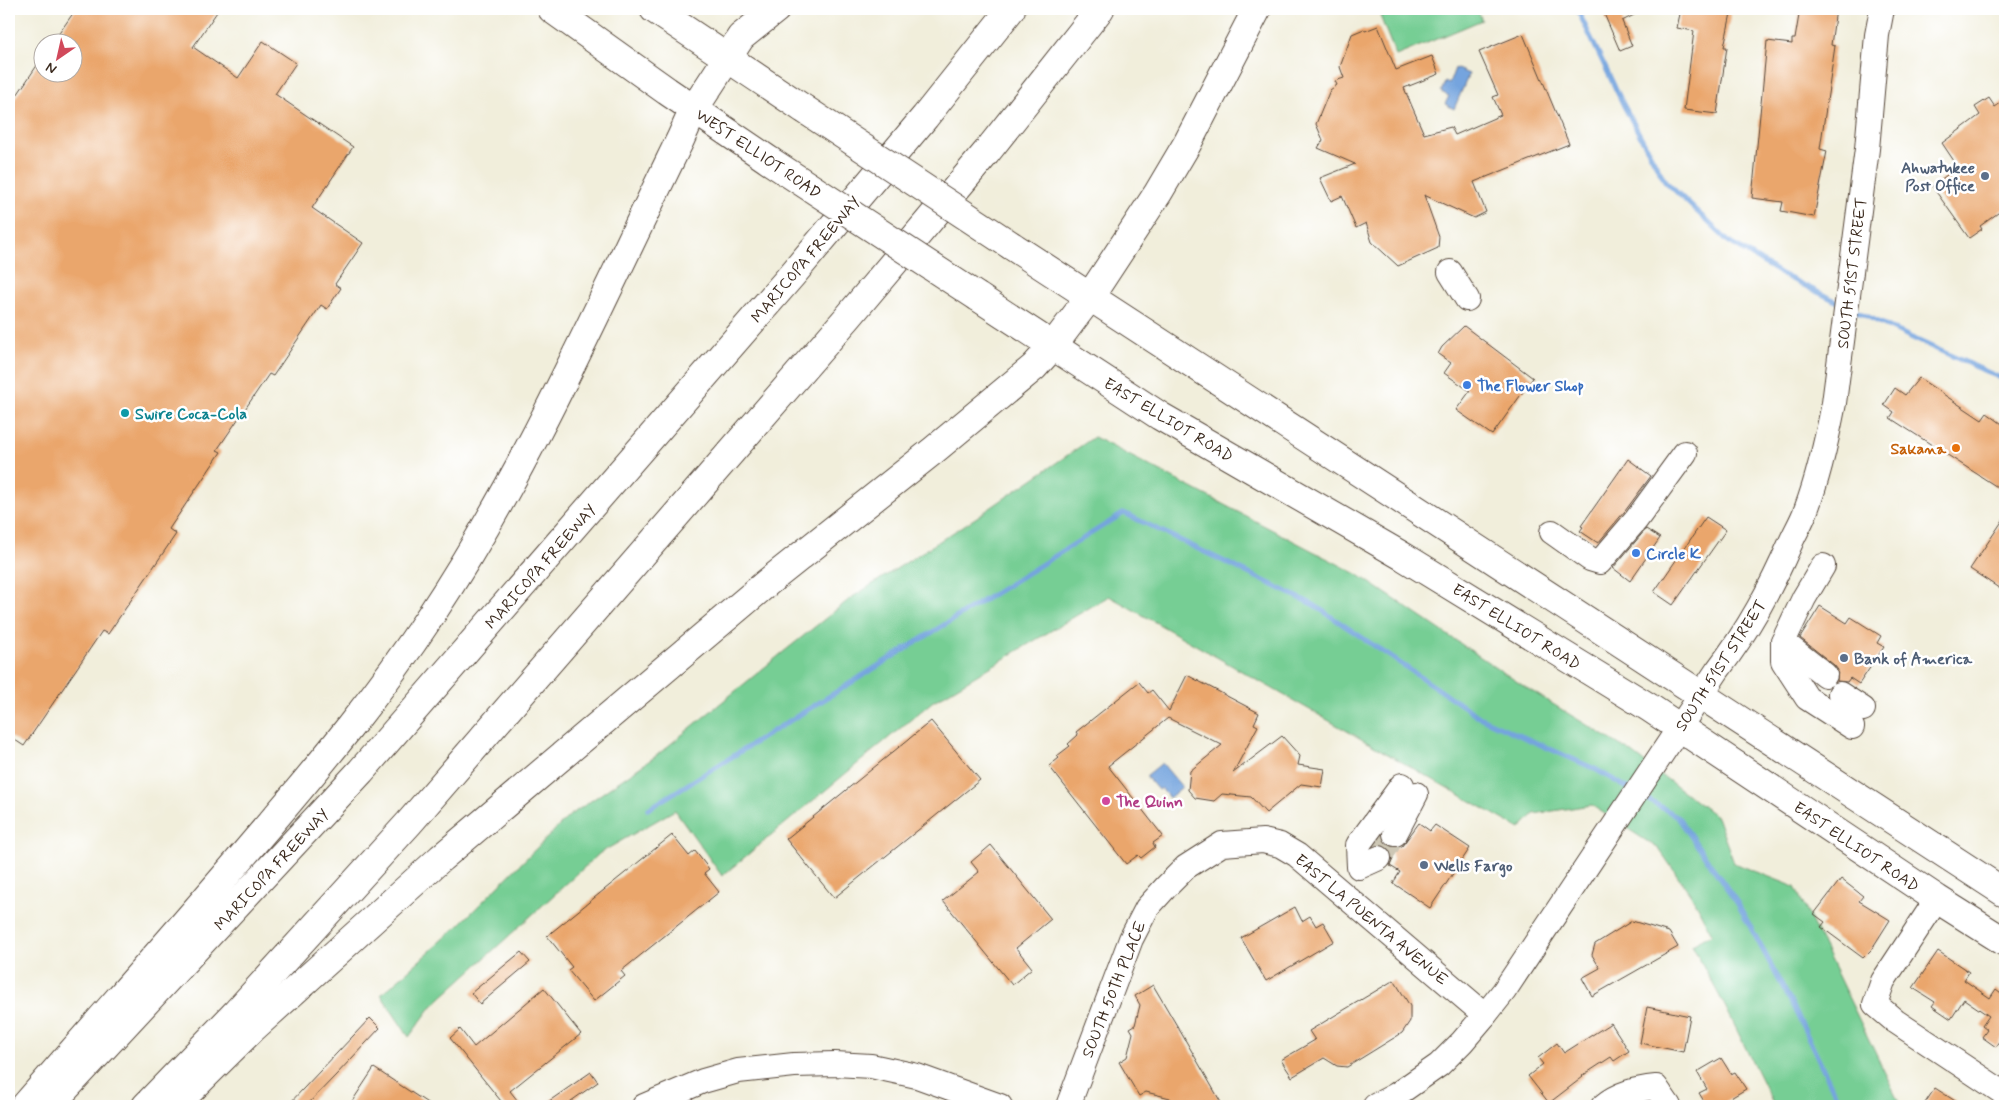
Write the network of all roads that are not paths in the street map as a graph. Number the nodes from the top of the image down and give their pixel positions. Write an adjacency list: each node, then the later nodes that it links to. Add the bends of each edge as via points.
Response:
1 (552, 9): 9 (main road, WEST ELLIOT ROAD)
2 (654, 9): 8 (main road)
3 (776, 9): 8 (main road, via 742,38)
4 (1011, 9): 30 (main road, MARICOPA FREEWAY, via 792,275 361,770)
5 (1100, 9): 31 (main road, via 986,153 849,316 410,823)
6 (1257, 9): 11 (main road, via 1187,144)
7 (1882, 9): 19 (street, SOUTH 51ST STREET, via 1828,435 1806,511 1764,602)
8 (727, 58): 9 (main road); 11 (main road, bridge)
9 (694, 109): 13 (main road, WEST ELLIOT ROAD, bridge); 29 (main road, via 548,411 498,507 431,616 337,745)
10 (1450, 272): 12 (street)
11 (1089, 298): 14 (main road); 19 (main road)
12 (1467, 299)
13 (1020, 325): 14 (main road, EAST ELLIOT ROAD)
14 (1052, 347): 20 (main road, EAST ELLIOT ROAD, via 1160,416 1404,557); 32 (main road, via 1022,379 768,582 441,858 252,1029)
15 (1685, 453): 16 (street, via 1636,520 1600,562 1590,559)
16 (1552, 532)
17 (1823, 566): 18 (street, via 1804,598)
18 (1788, 648): 18 (street, via 1783,662 1807,698 1859,715 1832,684)
19 (1702, 695): 20 (street, SOUTH 51ST STREET); 24 (main road)
20 (1680, 728): 25 (main road, EAST ELLIOT ROAD); 27 (street, SOUTH 51ST STREET)
21 (1396, 834): 23 (street, via 1409,790 1358,845)
22 (1222, 844): 27 (street, EAST LA PUENTA AVENUE, via 1263,841 1280,845 1297,855); 35 (street, SOUTH 50TH PLACE, via 1186,867 1147,908 1125,954)
23 (1369, 862)
24 (2005, 893)
25 (1937, 899): 26 (main road, EAST ELLIOT ROAD); 28 (street, via 1883,981 1875,1004 1895,1021)
26 (2005, 942)
27 (1485, 1015): 36 (street, SOUTH 51ST STREET, via 1439,1064)
28 (2005, 1094)
29 (25, 1106)
30 (49, 1106)
31 (146, 1106)
32 (174, 1106)
33 (644, 1106): 34 (street, via 694,1084 738,1071 834,1064 871,1066 917,1076)
34 (1000, 1106)
35 (1068, 1106)
36 (1375, 1106)
37 (1604, 1106): 38 (street, via 1634,1089 1656,1087)
38 (1669, 1106)

